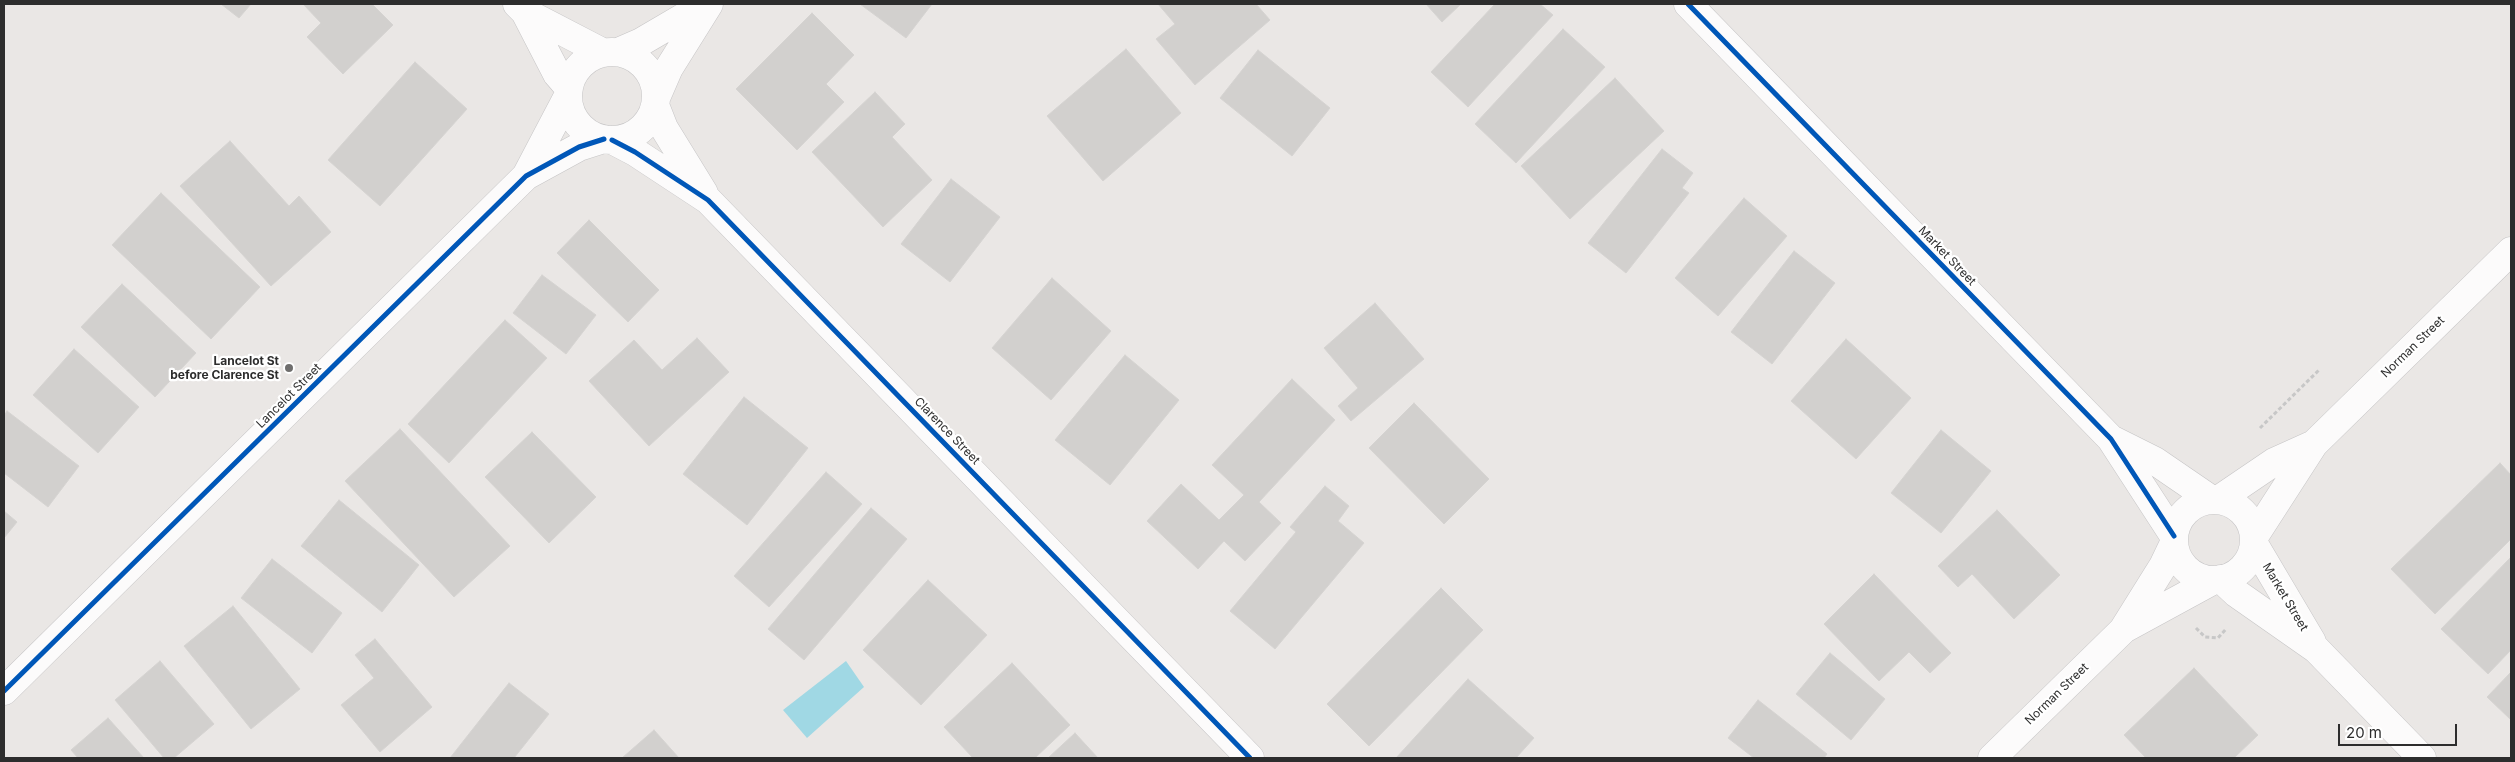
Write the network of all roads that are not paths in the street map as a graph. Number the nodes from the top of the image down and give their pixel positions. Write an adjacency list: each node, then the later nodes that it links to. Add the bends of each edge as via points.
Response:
1 (708, 4): 4 (street, via 641,42); 6 (street, via 669,68)
2 (1688, 4): 11 (street, Market Street)
3 (521, 8): 4 (street); 5 (street)
4 (611, 53): 5 (street, via 583,63 574,74); 6 (street, via 632,56 644,65 654,84)
5 (569, 92): 7 (street, via 571,111 578,124 590,133); 8 (street, Lancelot Street)
6 (655, 102): 7 (street, via 650,119 640,130 627,137); 9 (street, Clarence Street, via 664,128)
7 (608, 139): 8 (street, Lancelot Street, via 578,147); 9 (street, Clarence Street, via 636,152)
8 (526, 176): 19 (street, Lancelot Street)
9 (708, 200): 20 (street, Clarence Street)
10 (2511, 251): 12 (street, Norman Street)
11 (2111, 439): 13 (street, Market Street); 14 (street, Market Street)
12 (2314, 444): 13 (street, Norman Street, via 2274,462); 15 (street, Norman Street)
13 (2215, 500): 14 (street, via 2187,511 2178,522); 15 (street, via 2232,503 2243,512 2251,523)
14 (2174, 540): 16 (street, via 2178,558 2186,569 2200,577); 17 (street, Norman Street, via 2163,566)
15 (2254, 541): 16 (street, via 2250,558 2241,570); 18 (street, Market Street)
16 (2218, 580): 17 (street, Norman Street); 18 (street, Market Street)
17 (2123, 630): 21 (street, Norman Street)
18 (2316, 649): 22 (street, Market Street)
19 (4, 691)
20 (1250, 758)
21 (1992, 758)
22 (2422, 758)

